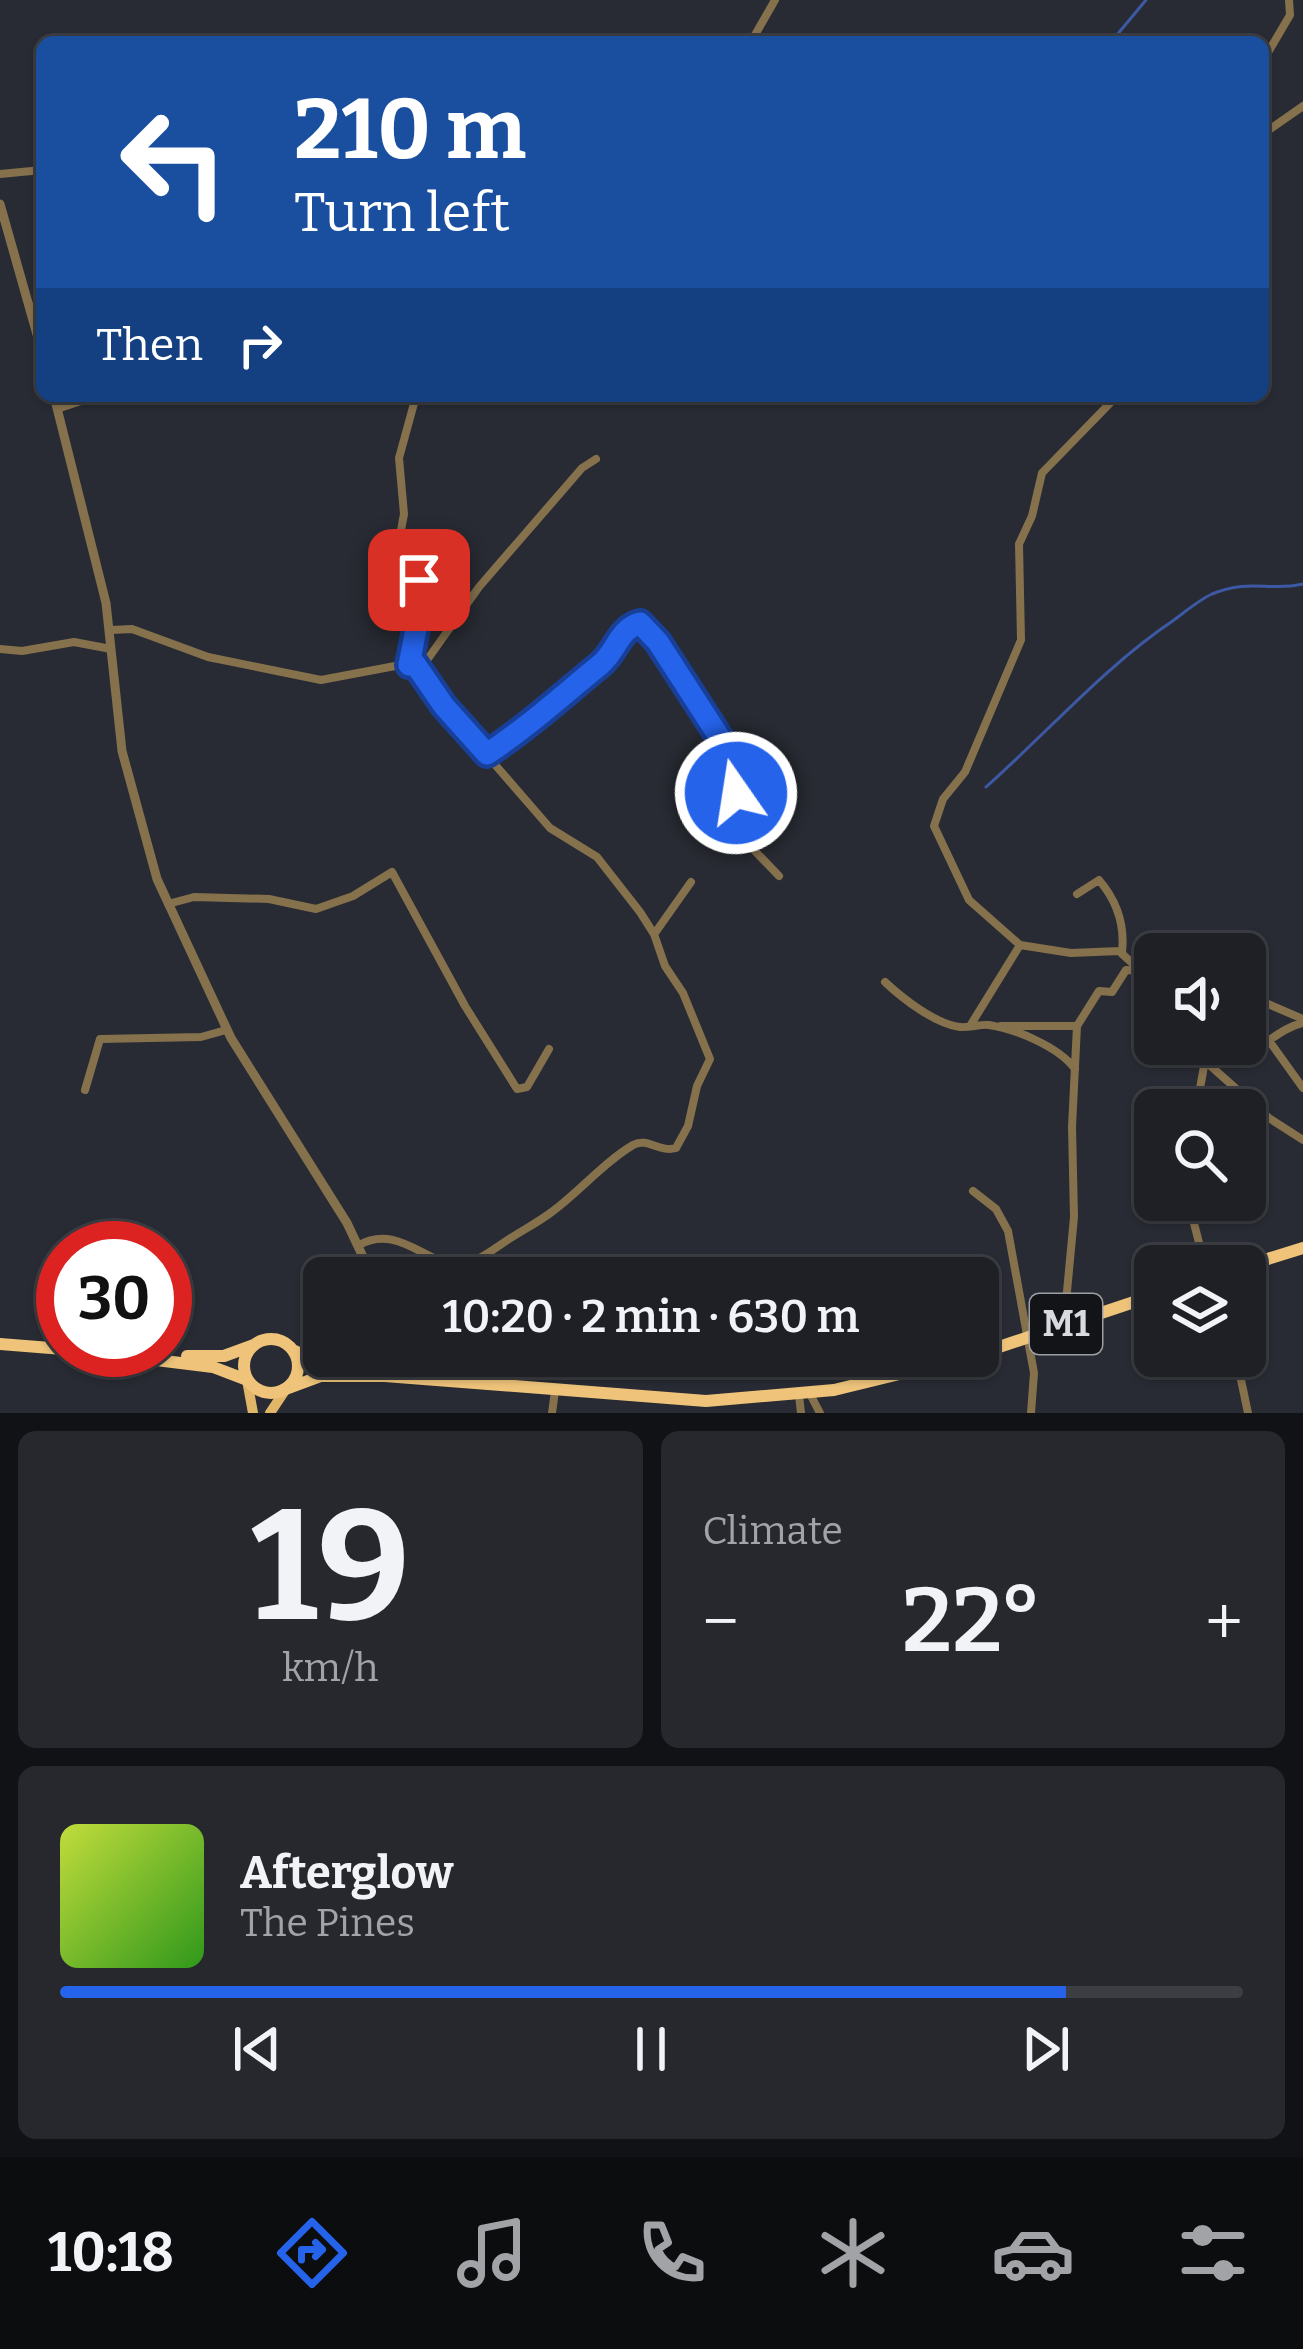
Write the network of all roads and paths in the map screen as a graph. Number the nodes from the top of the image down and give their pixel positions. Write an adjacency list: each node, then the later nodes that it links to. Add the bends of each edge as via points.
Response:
1 (775, 0): 4 (street)
2 (1290, 5): 3 (street); 5 (street)
3 (1303, 11)
4 (754, 36)
5 (1269, 49)
6 (1303, 106): 7 (street)
7 (1269, 130)
8 (36, 171): 9 (street)
9 (0, 174)
10 (0, 204): 11 (street)
11 (5, 236): 12 (street)
12 (36, 333)
13 (55, 402): 17 (street)
14 (78, 402): 17 (street)
15 (414, 402): 22 (street, via 398,465 404,514 397,552 423,593)
16 (1111, 402): 29 (street, via 1042,473 1017,559 1021,640 934,821 968,900)
17 (57, 409): 19 (street)
18 (596, 459): 22 (street, via 479,587 433,654)
19 (111, 630): 21 (street); 22 (street, via 133,629 208,657 308,679)
20 (0, 649): 21 (street, via 74,642)
21 (112, 649): 27 (street, via 122,751)
22 (412, 665): 23 (street)
23 (487, 754): 24 (street, via 603,662 629,626 644,625 747,780 730,801 729,824); 28 (street, via 550,828 597,856)
24 (779, 876)
25 (691, 882): 28 (street)
26 (1077, 894): 30 (street, via 1099,880 1107,890 1121,921)
27 (167, 904): 39 (street); 42 (street, via 268,899 316,909 392,872 517,1089 527,1087)
28 (654, 934): 49 (street, via 709,1053 680,1144 664,1151 635,1144 552,1212 469,1263 386,1240)
29 (1020, 945): 30 (street); 37 (street)
30 (1122, 952): 31 (street)
31 (1134, 963)
32 (1134, 970): 38 (street, via 1112,992 1099,991)
33 (885, 982): 37 (street, via 939,1018)
34 (1266, 1004): 35 (street)
35 (1303, 1021): 40 (street)
36 (988, 1025): 37 (street); 38 (street); 44 (street, via 1028,1038)
37 (970, 1026)
38 (1077, 1026): 44 (street)
39 (226, 1030): 46 (street, via 100,1040); 49 (street)
40 (1270, 1042): 41 (street); 45 (street)
41 (1266, 1044)
42 (549, 1049)
43 (1210, 1065): 47 (street)
44 (1076, 1070): 54 (street)
45 (1303, 1088)
46 (86, 1090)
47 (1303, 1141)
48 (973, 1191): 55 (street, via 1003,1218)
49 (359, 1246): 51 (street)
50 (1303, 1248): 52 (highway)
51 (364, 1257)
52 (1266, 1259)
53 (1134, 1302): 54 (highway, M1)
54 (1069, 1323): 55 (highway, M1)
55 (1029, 1337): 59 (highway, M1); 77 (street)
56 (257, 1343): 60 (highway, M1); 62 (highway, M1, via 224,1356); 68 (highway, via 245,1360)
57 (0, 1344): 58 (highway)
58 (36, 1347)
59 (999, 1347)
60 (291, 1348): 61 (highway, M1); 69 (highway, via 298,1369)
61 (303, 1355)
62 (192, 1356)
63 (192, 1365): 68 (highway, M1)
64 (318, 1377): 69 (highway, M1)
65 (400, 1377): 70 (highway, M1)
66 (898, 1377): 71 (highway, M1)
67 (1240, 1377): 78 (street)
68 (247, 1380): 69 (highway, M1, via 267,1393); 72 (main road)
69 (286, 1389): 73 (main road)
70 (555, 1391): 71 (highway, M1, via 706,1401); 74 (street)
71 (804, 1395): 75 (street); 76 (street)
72 (253, 1413)
73 (269, 1413)
74 (552, 1413)
75 (802, 1413)
76 (820, 1413)
77 (1031, 1413)
78 (1248, 1413)

